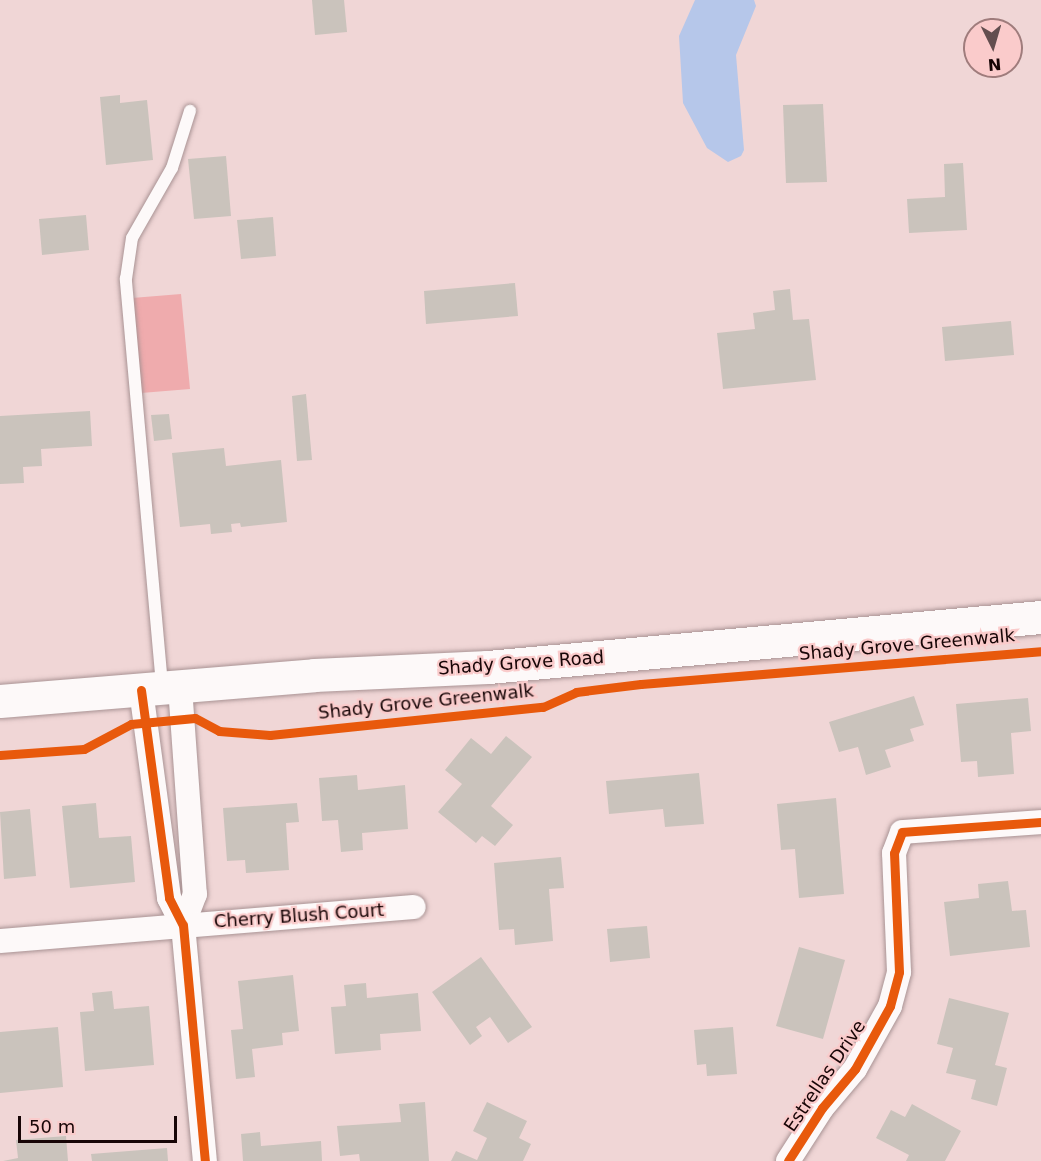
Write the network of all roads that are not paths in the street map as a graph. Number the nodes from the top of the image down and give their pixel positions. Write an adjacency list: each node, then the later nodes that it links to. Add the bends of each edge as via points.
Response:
1 (190, 111): 3 (lane, via 172,168 132,238 126,279)
2 (1041, 617): 3 (main road, Shady Grove Road, via 488,667 314,675)
3 (161, 688): 4 (main road, Shady Grove Road); 7 (street, via 169,898); 7 (street, via 195,894)
4 (0, 701)
5 (1041, 822): 10 (street, Estrellas Drive, via 902,832 894,853 899,972 890,1006 855,1069 822,1108)
6 (414, 907): 7 (street, Cherry Blush Court)
7 (183, 925): 8 (street, Cherry Blush Court); 9 (street)
8 (0, 941)
9 (205, 1161)
10 (788, 1161)

